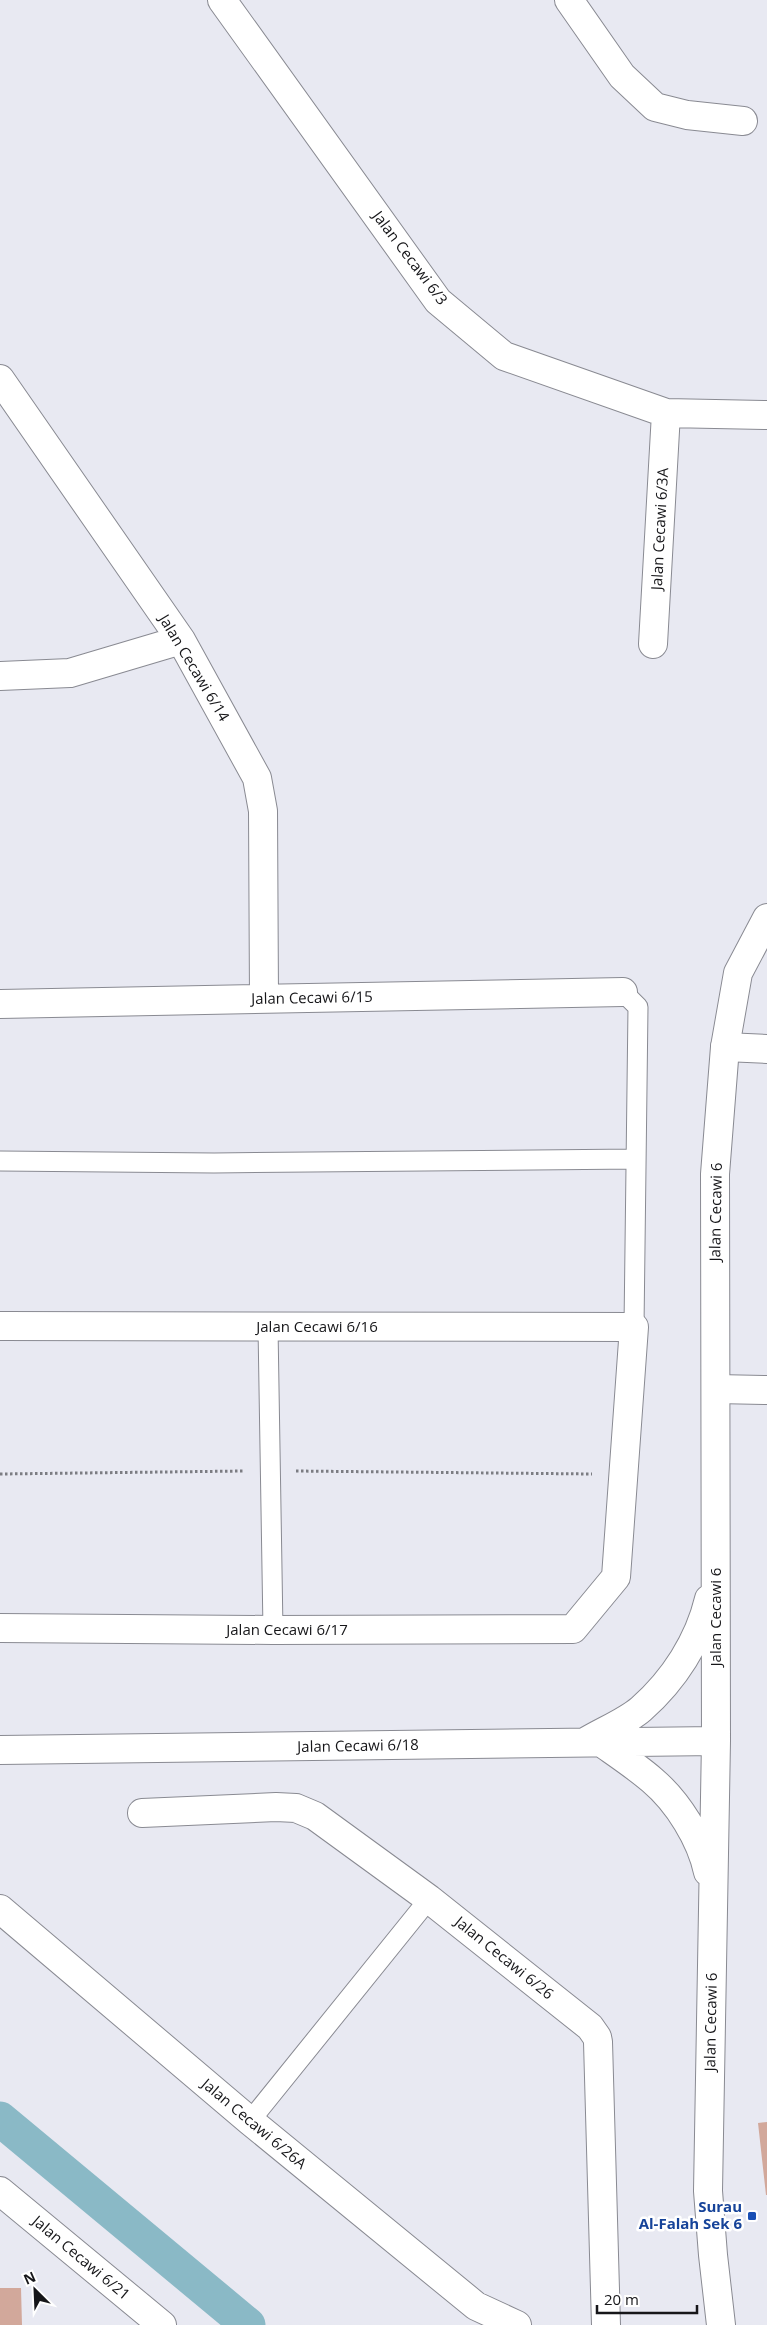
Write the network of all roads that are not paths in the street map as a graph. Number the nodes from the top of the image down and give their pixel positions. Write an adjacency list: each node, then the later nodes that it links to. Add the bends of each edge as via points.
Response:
1 (222, 0): 5 (street, Jalan Cecawi 6/3, via 438,301 504,356)
2 (569, 0): 3 (street, via 622,76 655,107 687,115)
3 (743, 121)
4 (0, 379): 7 (street, Jalan Cecawi 6/14)
5 (666, 413): 6 (street, Jalan Cecawi 6/3); 8 (street, Jalan Cecawi 6/3A)
6 (767, 415)
7 (181, 640): 9 (street, via 70,673); 12 (street, Jalan Cecawi 6/14, via 257,778 263,811)
8 (653, 644)
9 (0, 676)
10 (767, 918): 14 (street, Jalan Cecawi 6, via 738,973)
11 (623, 992): 12 (street, Jalan Cecawi 6/15); 16 (lane, via 638,1006)
12 (264, 999): 13 (street, Jalan Cecawi 6/15)
13 (0, 1004)
14 (725, 1047): 15 (street); 21 (street, Jalan Cecawi 6, via 715,1174)
15 (767, 1049)
16 (635, 1159): 17 (lane, via 214,1163); 20 (lane)
17 (0, 1161)
18 (0, 1326): 19 (street, Jalan Cecawi 6/16)
19 (268, 1327): 20 (street, Jalan Cecawi 6/16); 25 (lane)
20 (634, 1327): 25 (street, Jalan Cecawi 6/17, via 616,1577 573,1629)
21 (716, 1389): 22 (street); 23 (street, Jalan Cecawi 6)
22 (767, 1390)
23 (716, 1569): 26 (street, Jalan Cecawi 6); 27 (street, via 704,1622 678,1670 640,1710)
24 (0, 1628): 25 (street, Jalan Cecawi 6/17)
25 (272, 1630)
26 (716, 1741): 27 (street, Jalan Cecawi 6/18); 31 (street, Jalan Cecawi 6)
27 (593, 1743): 28 (street, Jalan Cecawi 6/18); 31 (street, via 653,1781 675,1804 692,1831 706,1864)
28 (0, 1750)
29 (142, 1813): 30 (street, Jalan Cecawi 6/26, via 276,1806 306,1811)
30 (429, 1898): 33 (lane); 37 (street, Jalan Cecawi 6/26, via 597,2037)
31 (714, 1898): 38 (street, Jalan Cecawi 6, via 708,2191)
32 (0, 1909): 33 (street, Jalan Cecawi 6/26A)
33 (250, 2121): 36 (street, Jalan Cecawi 6/26A, via 476,2306)
34 (0, 2191): 35 (street, Jalan Cecawi 6/21)
35 (153, 2322)
36 (517, 2325)
37 (606, 2325)
38 (721, 2325)

